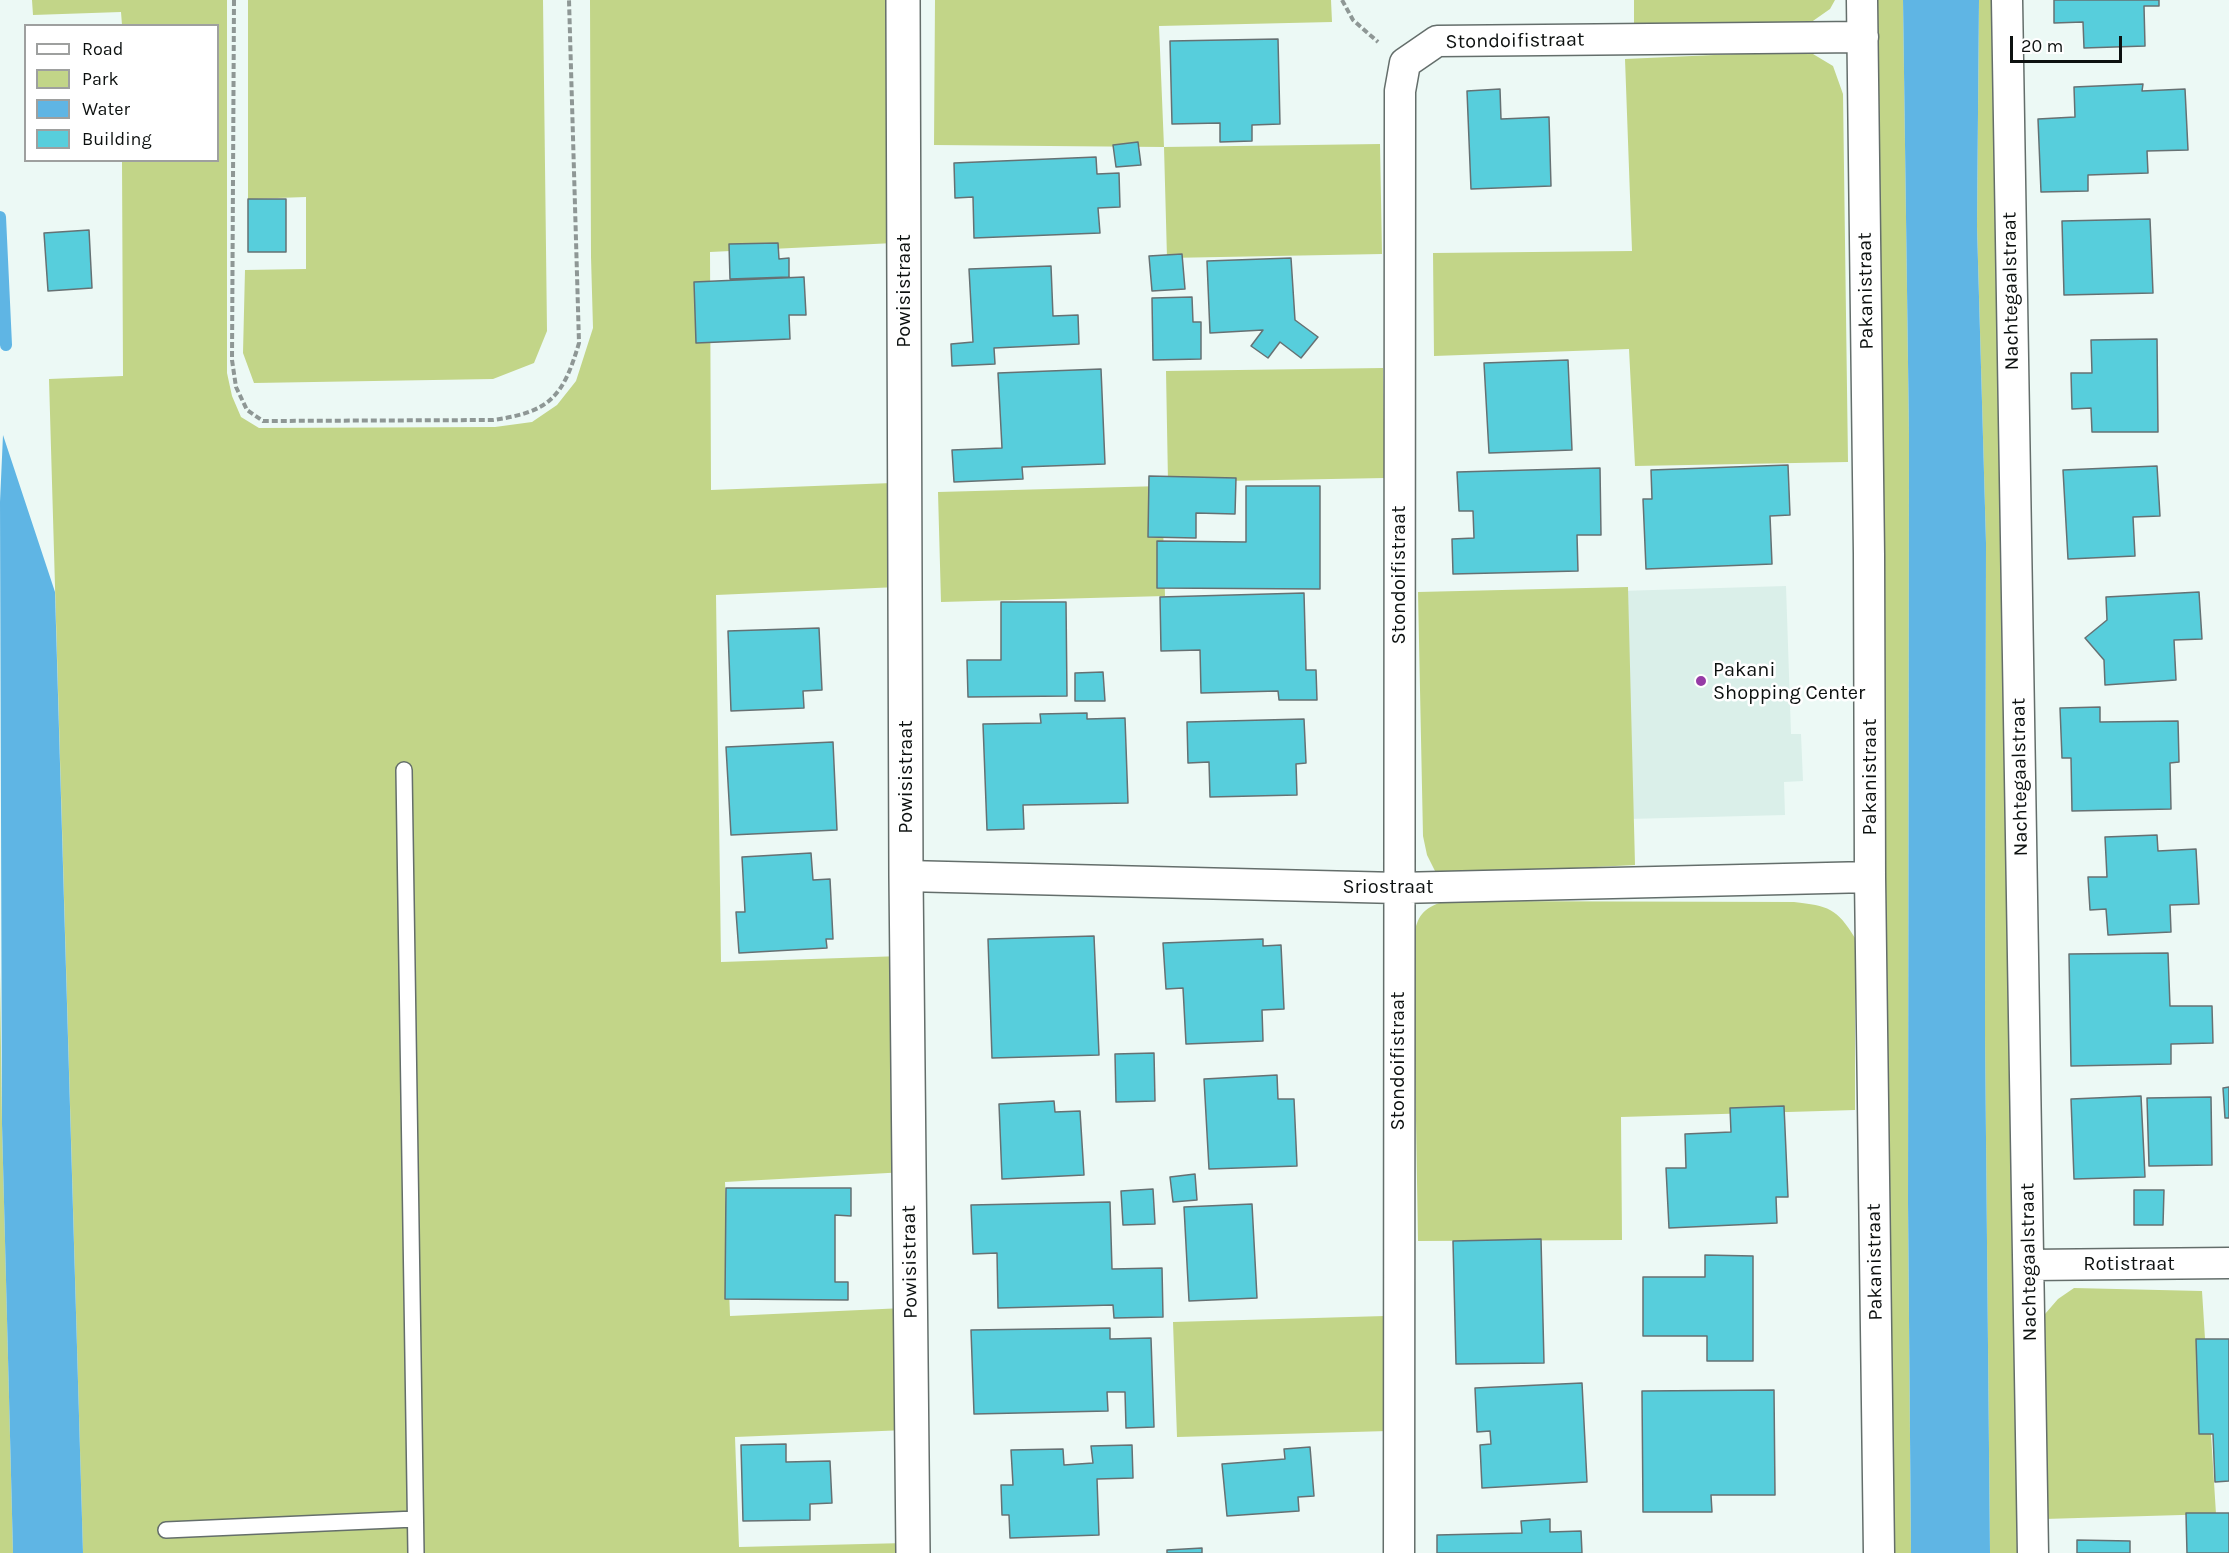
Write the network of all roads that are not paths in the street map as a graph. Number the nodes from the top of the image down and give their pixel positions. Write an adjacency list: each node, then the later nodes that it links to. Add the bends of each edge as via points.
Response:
1 (903, 0): 6 (street, Powisistraat)
2 (1862, 0): 4 (street, Pakanistraat)
3 (2007, 0): 10 (street, Nachtegaalstraat)
4 (1863, 37): 7 (street, Pakanistraat); 8 (street, Stondoifistraat, via 1437,41 1405,63 1400,91)
5 (404, 771): 11 (lane)
6 (906, 876): 8 (street, Sriostraat); 14 (street, Powisistraat)
7 (1870, 877): 8 (street, Sriostraat); 16 (street, Pakanistraat)
8 (1398, 888): 15 (street, Stondoifistraat)
9 (2229, 1263): 10 (street, Rotistraat)
10 (2029, 1264): 17 (street, Nachtegaalstraat)
11 (415, 1519): 12 (lane); 13 (lane)
12 (166, 1530)
13 (416, 1553)
14 (913, 1553)
15 (1399, 1553)
16 (1879, 1553)
17 (2033, 1553)

